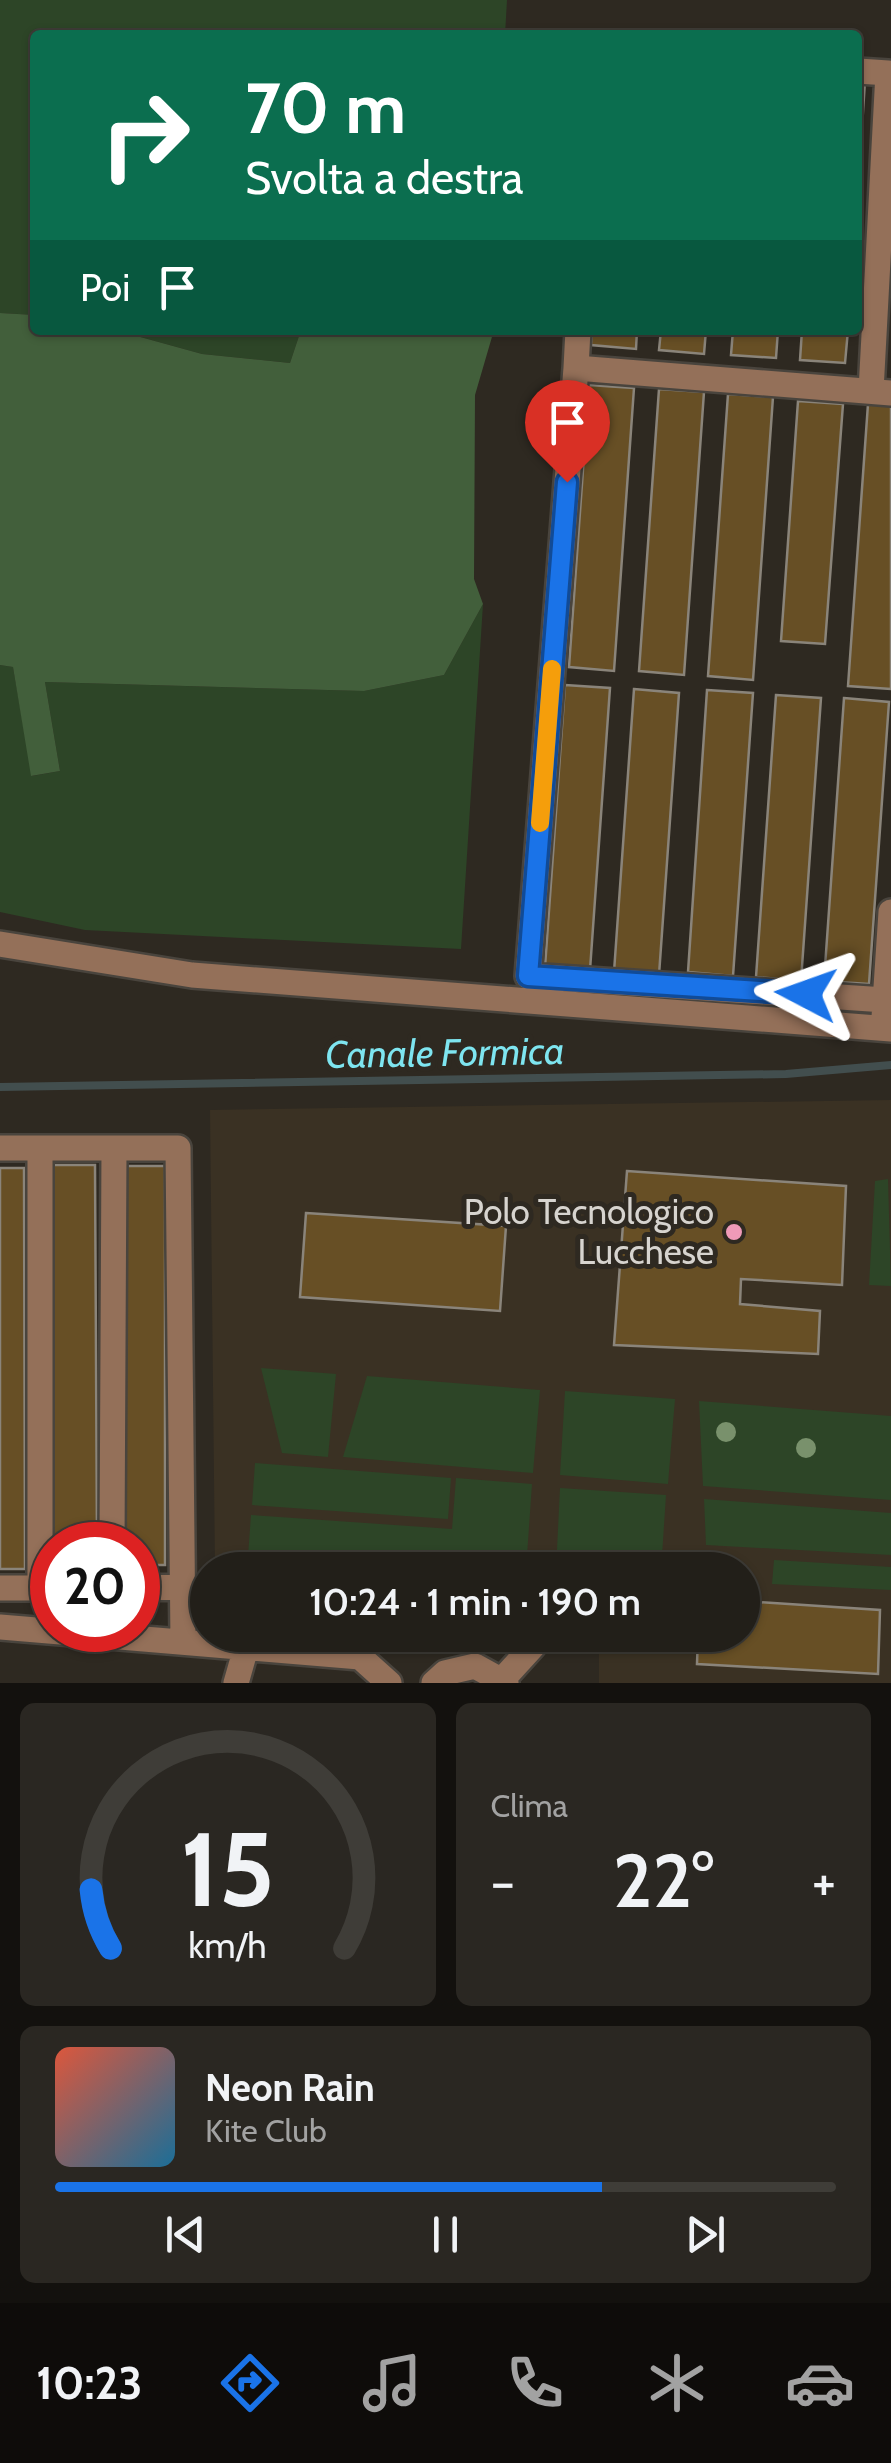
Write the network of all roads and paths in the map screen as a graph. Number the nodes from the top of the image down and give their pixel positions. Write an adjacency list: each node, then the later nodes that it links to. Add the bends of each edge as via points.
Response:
1 (862, 71): 4 (street, via 888,73)
2 (578, 335): 3 (street)
3 (576, 368): 4 (street); 7 (street, via 528,976)
4 (881, 392)
5 (891, 912): 7 (street)
6 (0, 944): 8 (street, via 192,975)
7 (885, 1000): 8 (street)
8 (887, 1028)
9 (0, 1148): 10 (street)
10 (40, 1148): 11 (street); 12 (street)
11 (114, 1148): 13 (street); 17 (street, via 178,1148)
12 (45, 1522)
13 (112, 1522)
14 (0, 1588): 15 (street)
15 (30, 1588)
16 (160, 1588): 17 (street)
17 (183, 1588): 21 (street)
18 (0, 1627): 19 (street)
19 (30, 1629)
20 (160, 1639): 21 (street)
21 (183, 1642): 22 (street)
22 (190, 1643)
23 (245, 1652): 27 (street)
24 (297, 1652): 28 (street, via 360,1657)
25 (527, 1652): 26 (street)
26 (504, 1681): 29 (street, via 475,1666)
27 (236, 1683)
28 (388, 1683)
29 (434, 1683)

